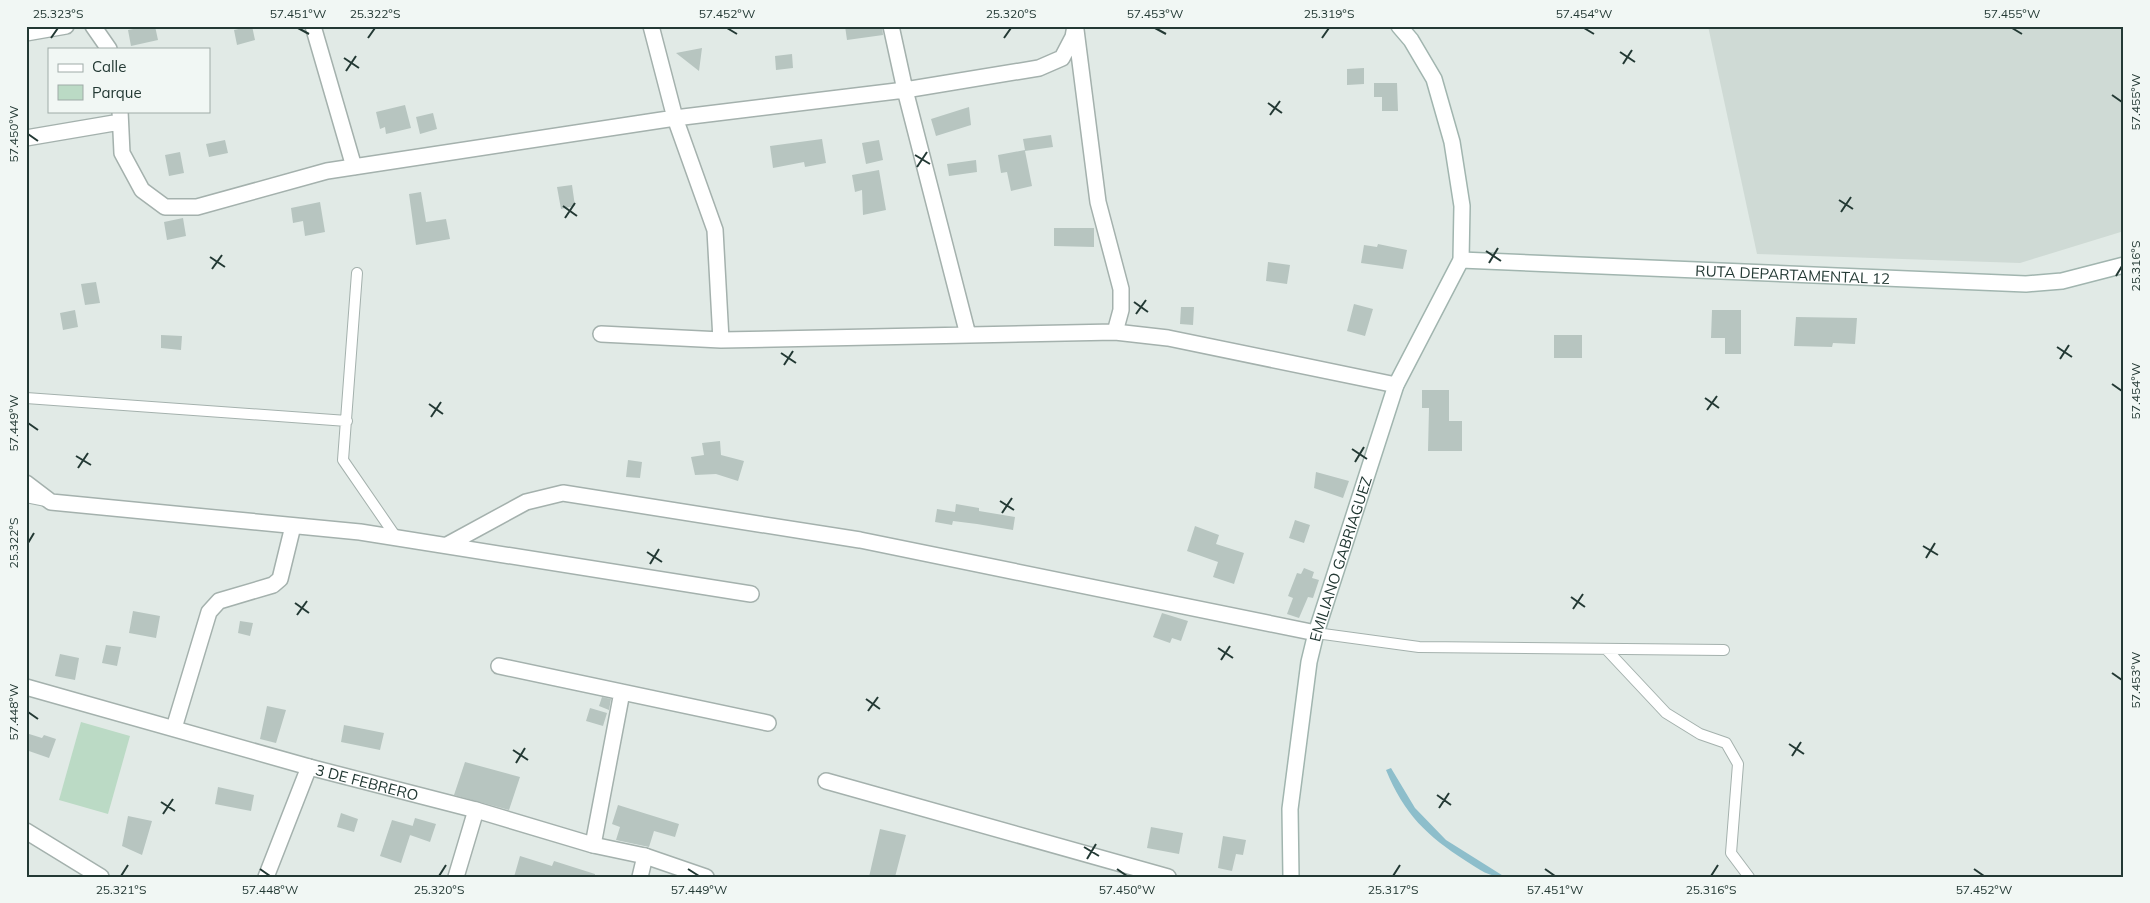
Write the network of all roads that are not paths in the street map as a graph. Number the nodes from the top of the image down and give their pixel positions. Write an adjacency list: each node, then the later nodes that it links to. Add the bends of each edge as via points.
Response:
1 (66, 26): 8 (street)
2 (94, 26): 9 (street)
3 (312, 26): 14 (street)
4 (651, 26): 12 (street)
5 (892, 26): 10 (street)
6 (1075, 26): 10 (street, via 1062,58 1039,68); 18 (street, via 1098,202 1121,290 1121,310)
7 (1399, 26): 15 (street, via 1412,40 1434,80 1452,142 1462,206)
8 (26, 34)
9 (108, 48)
10 (905, 90): 12 (street); 20 (street)
11 (120, 117): 13 (street); 14 (street, via 122,153 142,190 165,207 197,207 327,171)
12 (675, 118): 14 (street); 21 (street, via 715,230)
13 (26, 138)
14 (354, 167)
15 (1461, 260): 16 (street, RUTA DEPARTAMENTAL 12, via 2026,284 2062,281); 22 (street, EMILIANO GABRIAGUEZ)
16 (2124, 266)
17 (357, 273): 24 (lane)
18 (1115, 332): 20 (street); 22 (street, via 1168,338)
19 (601, 334): 21 (street)
20 (968, 335): 21 (street)
21 (721, 340)
22 (1396, 385): 32 (street, EMILIANO GABRIAGUEZ)
23 (26, 398): 24 (lane)
24 (347, 421): 29 (lane, via 343,460)
25 (26, 483): 27 (street)
26 (26, 497): 27 (lane)
27 (52, 502): 28 (street)
28 (293, 526): 29 (street); 39 (street, via 280,579 273,585 219,601 209,612)
29 (396, 537): 30 (street)
30 (447, 544): 31 (street); 32 (street, via 526,502 563,493 860,540)
31 (751, 594)
32 (1316, 633): 33 (lane, via 1419,648); 52 (street, EMILIANO GABRIAGUEZ, via 1309,662 1290,809)
33 (1606, 650): 34 (lane); 53 (lane, via 1666,713 1700,734 1726,743 1738,764 1730,852)
34 (1724, 650)
35 (499, 666): 37 (street)
36 (26, 687): 39 (street, 3 DE FEBRERO)
37 (622, 692): 38 (street); 44 (street)
38 (768, 723)
39 (174, 728): 40 (street, 3 DE FEBRERO)
40 (310, 767): 42 (street, 3 DE FEBRERO); 47 (street)
41 (826, 780): 51 (street)
42 (476, 810): 44 (street, 3 DE FEBRERO); 48 (street)
43 (26, 831): 46 (street)
44 (593, 845): 45 (street, 3 DE FEBRERO)
45 (645, 856): 49 (street); 50 (street, 3 DE FEBRERO)
46 (101, 877)
47 (266, 877)
48 (456, 877)
49 (640, 877)
50 (706, 877)
51 (1168, 877)
52 (1291, 877)
53 (1749, 877)

